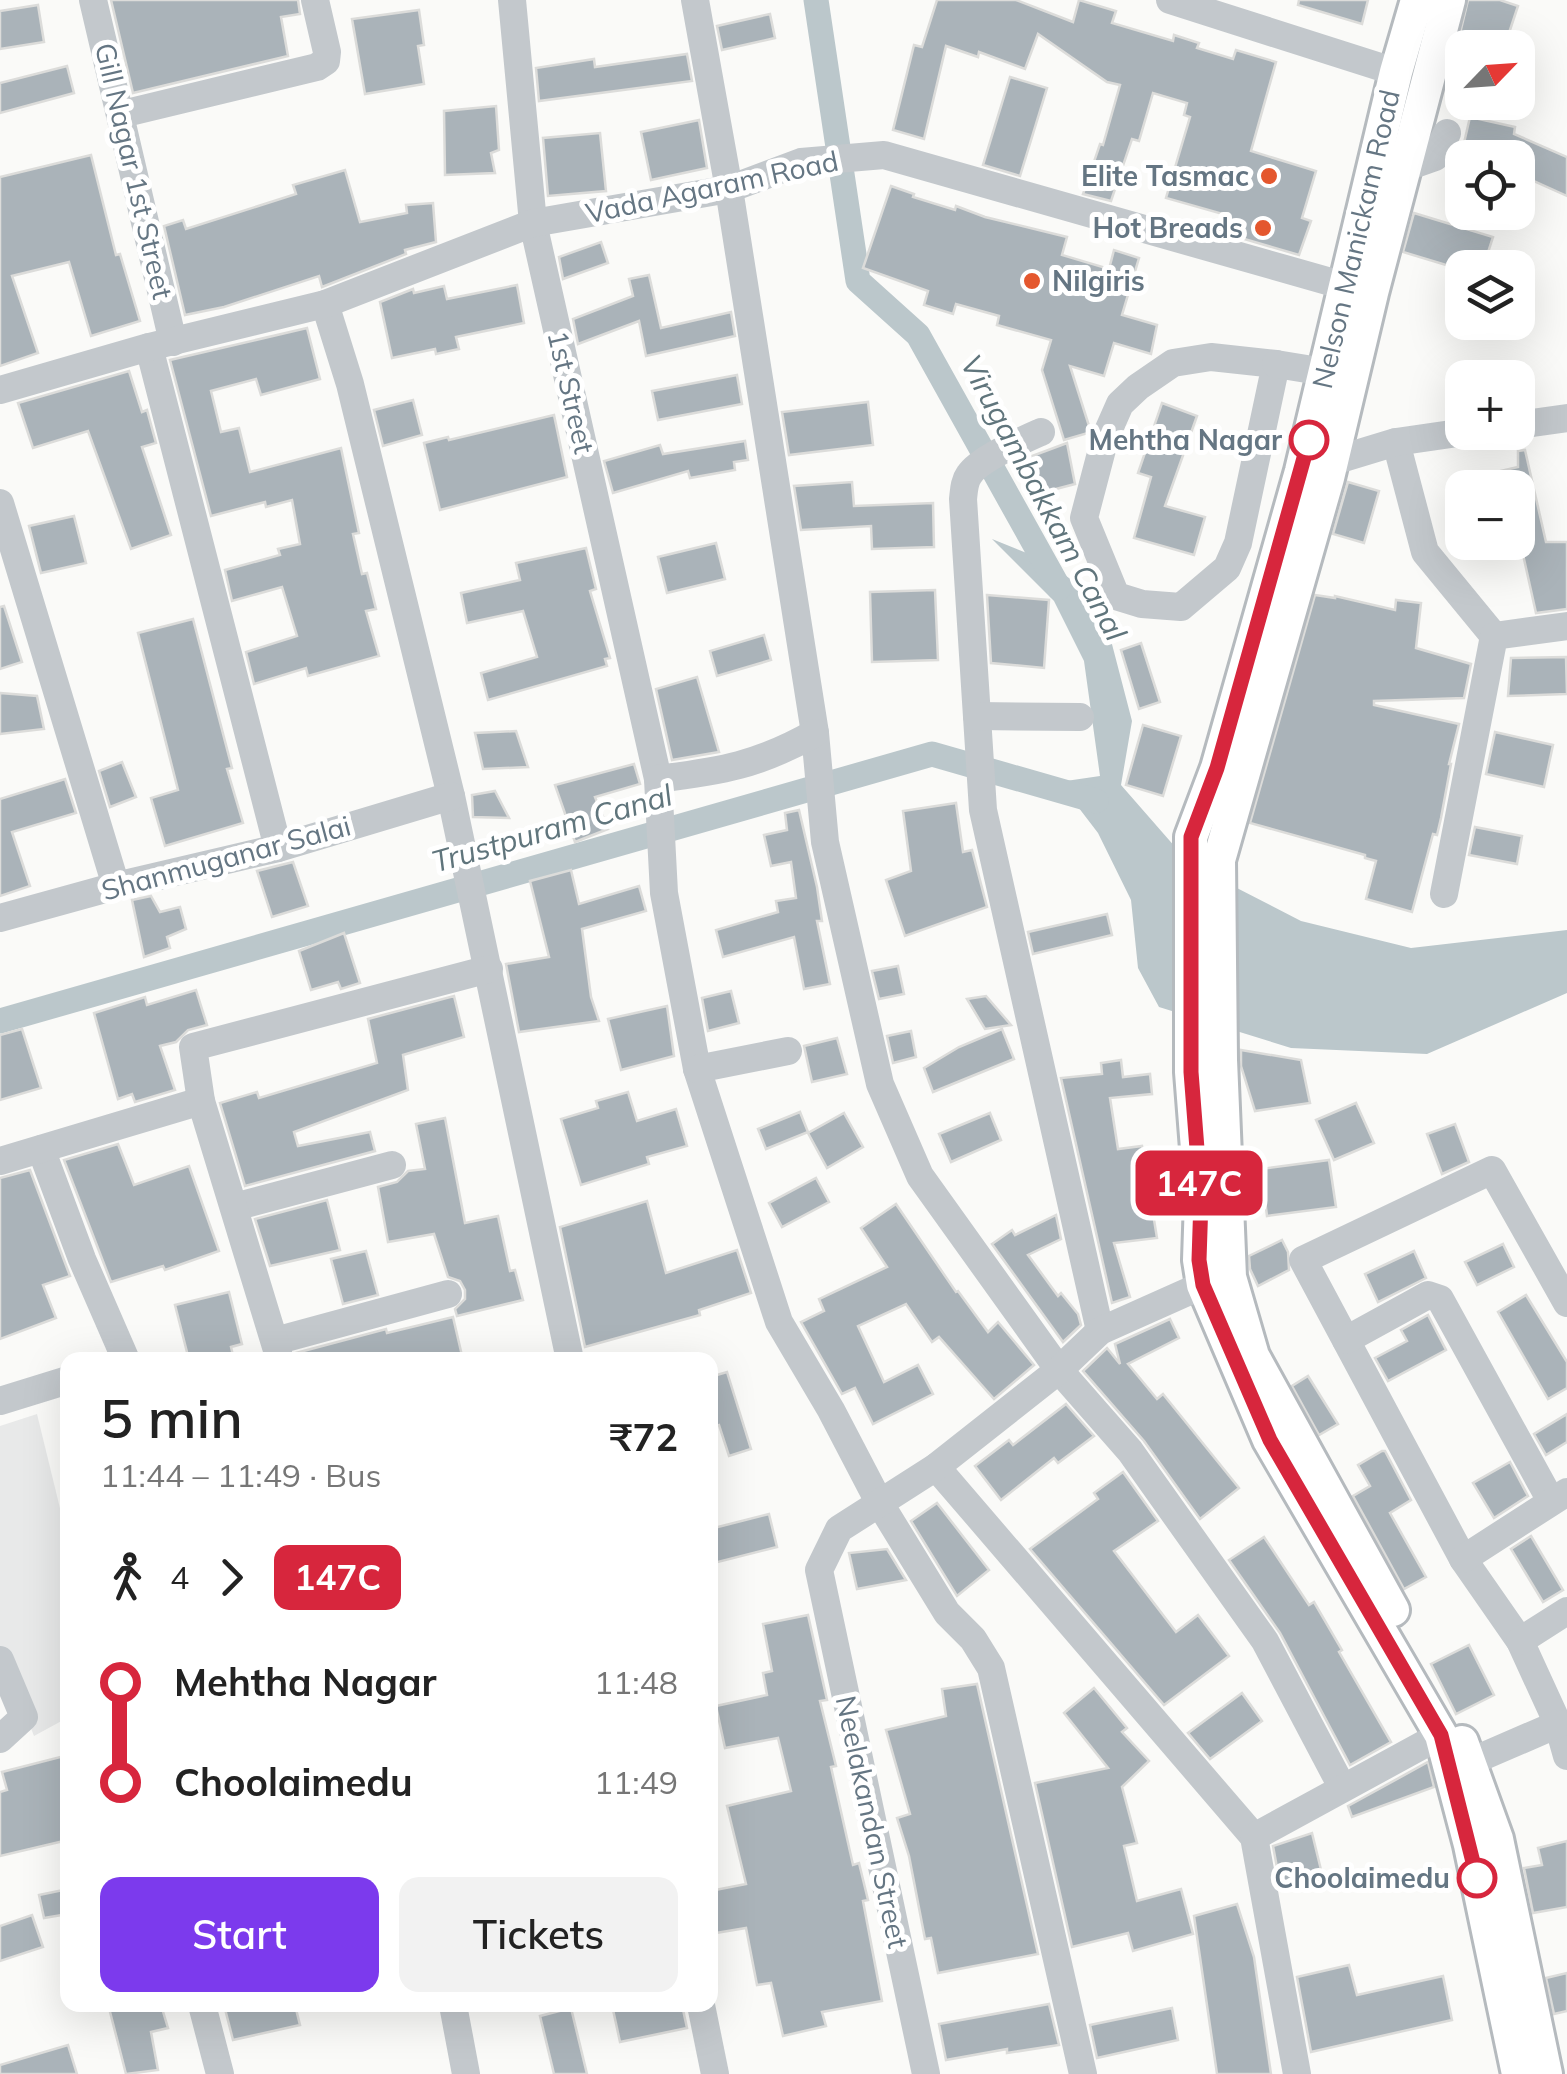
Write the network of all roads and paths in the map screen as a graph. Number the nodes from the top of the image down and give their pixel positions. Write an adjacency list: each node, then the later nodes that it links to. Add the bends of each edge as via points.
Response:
1 (94, 0): 9 (street, Gill Nagar 1st Street)
2 (315, 0): 9 (street, via 327,52 317,67)
3 (512, 0): 13 (street, 1st Street)
4 (694, 0): 12 (street)
5 (1170, 0): 8 (street)
6 (1417, 0): 8 (main road, Nelson Manickam Road)
7 (1449, 0): 11 (main road, Nelson Manickam Road)
8 (1396, 72): 14 (main road, Nelson Manickam Road)
9 (122, 114): 16 (street, Gill Nagar 1st Street)
10 (1448, 134): 11 (street, via 1435,157)
11 (1406, 161): 14 (main road, Nelson Manickam Road)
12 (730, 189): 13 (street, Vada Agaram Road); 14 (street, Vada Agaram Road, via 801,162 884,155); 33 (street)
13 (533, 223): 15 (street, Vada Agaram Road); 34 (street, 1st Street)
14 (1359, 290): 18 (main road, Nelson Manickam Road); 25 (main road, Nelson Manickam Road)
15 (325, 304): 16 (street, Vada Agaram Road); 35 (street)
16 (161, 345): 19 (street, Vada Agaram Road); 36 (street, Gill Nagar 1st Street)
17 (1276, 364): 18 (street); 27 (street); 27 (street, via 1186,358 1138,387 1120,404 1105,438 1084,518 1116,596 1142,604 1181,607)
18 (1325, 372): 25 (main road, Nelson Manickam Road)
19 (0, 390)
20 (1567, 418): 21 (street)
21 (1535, 423)
22 (1041, 432): 31 (street, via 966,480)
23 (1445, 435): 24 (street)
24 (1396, 442): 25 (street); 30 (street, via 1425,552)
25 (1317, 466): 28 (main road, Nelson Manickam Road); 42 (main road, Nelson Manickam Road, via 1219,860)
26 (0, 503): 37 (street)
27 (1232, 556): 28 (street)
28 (1274, 569): 42 (main road, Nelson Manickam Road, via 1191,837)
29 (1567, 626): 30 (street)
30 (1494, 636): 38 (street)
31 (977, 716): 32 (street); 52 (street, via 984,810)
32 (1080, 717)
33 (815, 733): 34 (street, via 735,769); 57 (street, via 825,842 880,1084 920,1176)
34 (658, 780): 43 (street, 1st Street, via 664,893)
35 (451, 796): 36 (street, Shanmuganar Salai); 40 (street)
36 (278, 848): 37 (street, Shanmuganar Salai)
37 (116, 886): 39 (street, Shanmuganar Salai)
38 (1444, 894)
39 (0, 918)
40 (489, 969): 44 (street, via 193,1047); 56 (street)
41 (788, 1051): 43 (street)
42 (1206, 1066): 49 (main road, Nelson Manickam Road); 71 (main road, Nelson Manickam Road, via 1228,1200 1226,1258 1252,1356)
43 (697, 1069): 62 (street, 1st Street, via 779,1322)
44 (202, 1101): 45 (street); 48 (street)
45 (41, 1149): 46 (street); 55 (street)
46 (0, 1161)
47 (392, 1165): 48 (street)
48 (234, 1207): 54 (street)
49 (1203, 1285): 52 (street); 68 (main road, Nelson Manickam Road, via 1270,1440)
50 (448, 1294): 54 (street)
51 (1567, 1303): 53 (street, via 1492,1170 1302,1260)
52 (1100, 1331): 57 (street)
53 (1346, 1340): 61 (street, via 1434,1294); 63 (street)
54 (278, 1351)
55 (123, 1352)
56 (568, 1352)
57 (1058, 1370): 60 (street); 72 (street, via 1130,1451 1265,1641)
58 (60, 1382): 59 (street)
59 (0, 1401)
60 (936, 1467): 62 (street); 73 (street)
61 (1559, 1497): 63 (street)
62 (879, 1502): 80 (street, Neelakandan Street, via 840,1529 819,1570); 81 (street, 1st Street, via 946,1613 991,1668)
63 (1464, 1560): 65 (street)
64 (1567, 1612): 65 (street)
65 (1520, 1640): 67 (street)
66 (0, 1660): 69 (street, via 24,1717)
67 (1558, 1724): 70 (street); 71 (street)
68 (1441, 1735): 72 (street); 83 (main road, Nelson Manickam Road)
69 (0, 1739)
70 (1567, 1756)
71 (1470, 1762): 84 (main road, Nelson Manickam Road, via 1497,1839)
72 (1342, 1787): 73 (street)
73 (1254, 1837): 82 (street)
74 (204, 2012): 77 (street)
75 (454, 2012): 78 (street)
76 (703, 2012): 79 (street)
77 (220, 2074)
78 (466, 2074)
79 (715, 2074)
80 (926, 2074)
81 (1083, 2074)
82 (1298, 2074)
83 (1518, 2074)
84 (1546, 2074)

